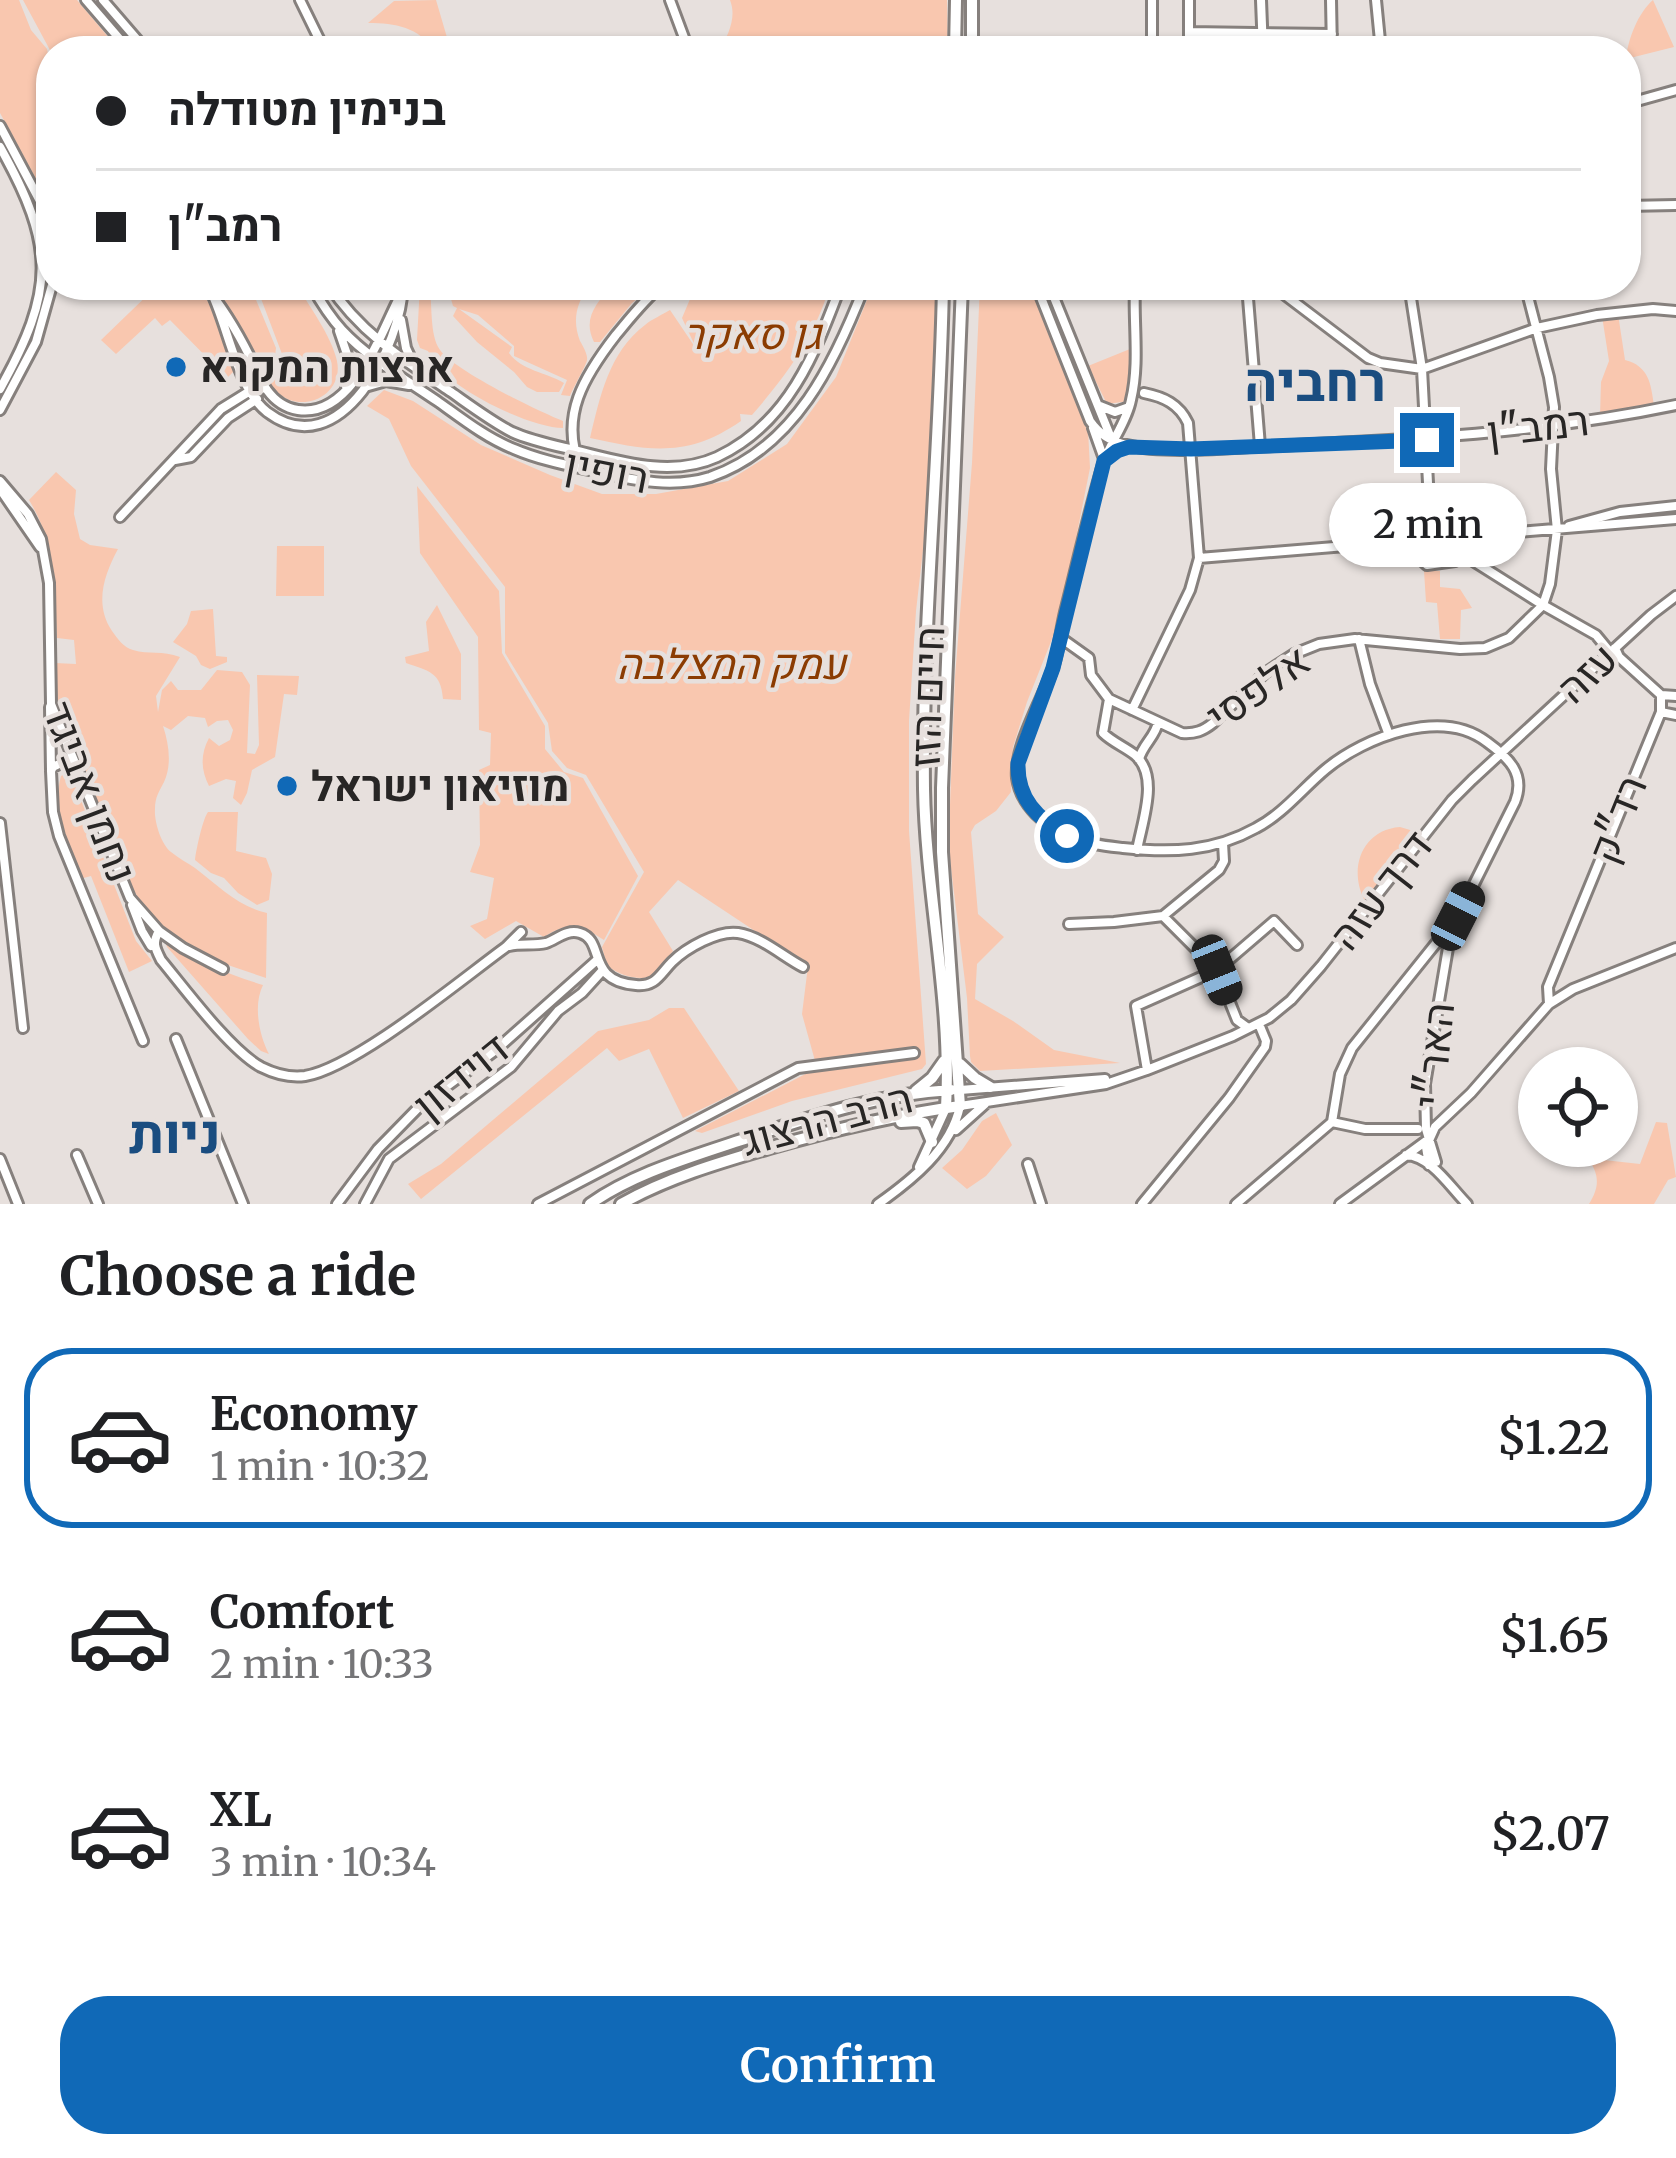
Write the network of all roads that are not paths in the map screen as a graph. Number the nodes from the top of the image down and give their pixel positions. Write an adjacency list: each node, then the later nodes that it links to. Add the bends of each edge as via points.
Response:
1 (86, 0): 15 (street)
2 (103, 0): 16 (street)
3 (300, 0): 17 (street)
4 (670, 0): 18 (street)
5 (956, 0): 19 (main road)
6 (972, 0): 20 (main road)
7 (1152, 0): 21 (street)
8 (1189, 0): 12 (street)
9 (1261, 0): 13 (street)
10 (1331, 0): 14 (street)
11 (1376, 0): 24 (street)
12 (1189, 32): 13 (street); 22 (street)
13 (1262, 33): 14 (street); 23 (street)
14 (1332, 34)
15 (117, 36)
16 (134, 36)
17 (318, 36)
18 (683, 36)
19 (955, 36)
20 (972, 36)
21 (1152, 36)
22 (1189, 36)
23 (1262, 36)
24 (1380, 36)
25 (1676, 91): 26 (street)
26 (1641, 100)
27 (0, 126): 29 (street)
28 (0, 147): 32 (street)
29 (36, 194)
30 (1676, 205): 31 (street)
31 (1641, 206)
32 (36, 227)
33 (39, 300): 67 (street)
34 (48, 300): 75 (street)
35 (214, 300): 61 (street)
36 (216, 300): 65 (street)
37 (321, 300): 54 (street, רופין)
38 (340, 300): 55 (street, רופין)
39 (400, 300): 53 (street)
40 (646, 300): 85 (street, via 587,374)
41 (835, 300): 85 (street, רופין, via 800,382 740,444 682,466)
42 (859, 300): 88 (street, רופין, via 815,392 749,457 684,482)
43 (942, 300): 144 (main road, חיים הזז, via 924,782)
44 (961, 300): 144 (main road, חיים הזז, via 942,788)
45 (1042, 300): 78 (street)
46 (1055, 300): 73 (street)
47 (1135, 300): 74 (street)
48 (1248, 300): 82 (street)
49 (1292, 300): 63 (street, via 1368,358)
50 (1411, 300): 63 (street)
51 (1529, 300): 56 (street)
52 (1676, 311): 56 (street, via 1607,312)
53 (395, 317): 55 (street); 57 (street); 58 (street); 62 (street)
54 (333, 319): 59 (street, רופין); 68 (street, via 349,360)
55 (360, 325): 57 (street, רופין)
56 (1537, 328): 63 (street); 79 (street)
57 (379, 341): 58 (street, רופין); 59 (street)
58 (388, 349): 60 (street); 62 (street, רופין)
59 (371, 354): 60 (street, רופין); 68 (street)
60 (381, 362): 64 (street, רופין); 66 (street)
61 (240, 366): 70 (street); 71 (street)
62 (417, 369): 85 (street, רופין, via 506,428)
63 (1421, 369): 81 (street)
64 (417, 387): 66 (street, via 386,381); 88 (street, רופין, via 499,442)
65 (265, 388): 68 (street, via 304,410); 70 (street)
66 (364, 388): 76 (street, via 320,424)
67 (0, 389)
68 (344, 393)
69 (1144, 393): 84 (street, via 1183,411)
70 (253, 396): 71 (street); 76 (street); 77 (street)
71 (229, 403): 86 (street)
72 (1676, 405): 79 (street, רמב"ן)
73 (1100, 406): 74 (street); 80 (street)
74 (1130, 406): 80 (street)
75 (0, 410)
76 (276, 417): 77 (street, via 253,411)
77 (228, 418): 86 (street, via 191,457)
78 (1090, 421): 80 (street); 87 (street)
79 (1555, 425): 81 (street, רמב"ן); 93 (street)
80 (1112, 439): 83 (street, רמב"ן); 87 (street)
81 (1427, 440): 82 (street, רמב"ן); 94 (street)
82 (1260, 446): 84 (street, רמב"ן)
83 (1132, 447): 84 (street, רמב"ן); 87 (street)
84 (1191, 449): 97 (street)
85 (574, 450): 88 (street)
86 (175, 460): 91 (street)
87 (1104, 461): 100 (street)
88 (581, 468)
89 (0, 485): 103 (street, נחמן אביגד, via 48,568)
90 (1676, 506): 93 (street)
91 (120, 517)
92 (1676, 519): 93 (street)
93 (1557, 530): 94 (street); 99 (street)
94 (1435, 540): 95 (street); 96 (street)
95 (1414, 541): 96 (street, via 1427,565); 97 (street)
96 (1465, 556): 99 (street)
97 (1199, 558): 107 (street)
98 (1676, 596): 102 (street, עזה)
99 (1543, 605): 101 (street, אלפסי, via 1509,638 1485,648); 102 (street)
100 (1061, 638): 106 (street, via 1089,658); 118 (street, via 1020,754 1021,790 1036,815 1067,836)
101 (1359, 639): 110 (street, אלפסי, via 1294,655 1198,732); 111 (street)
102 (1613, 650): 104 (street); 112 (street, עזה)
103 (50, 693): 113 (street, נחמן אביגד); 115 (street)
104 (1661, 695): 105 (street); 108 (street, רד"ק)
105 (1676, 696)
106 (1109, 699): 107 (street, אלפסי); 114 (street, via 1102,733)
107 (1132, 710): 110 (street, אלפסי)
108 (1660, 712): 109 (street); 136 (street, רד"ק, via 1551,981)
109 (1676, 715)
110 (1159, 722): 114 (street)
111 (1390, 735): 112 (street, via 1457,729); 117 (street, via 1340,759 1270,820)
112 (1501, 753): 121 (street, האר"י, via 1519,790); 138 (street, דרך עזה, via 1452,800 1306,984)
113 (71, 758): 115 (street); 119 (street, נחמן אביגד)
114 (1139, 759): 118 (street, via 1148,793)
115 (51, 776): 142 (street, via 59,836)
116 (0, 823): 139 (street)
117 (1222, 842): 118 (street, via 1186,852); 120 (street, via 1219,870)
118 (1137, 850)
119 (130, 898): 123 (street, נחמן אביגד); 130 (street)
120 (1163, 916): 122 (street); 134 (street)
121 (1458, 916): 126 (street); 129 (street, האר"י)
122 (1069, 924)
123 (160, 931): 130 (street, via 154,946); 133 (street, נחמן אביגד)
124 (521, 932): 127 (street)
125 (1297, 945): 134 (street, via 1274,921)
126 (1436, 945): 129 (street); 155 (street, via 1352,1048)
127 (506, 947): 130 (street, via 365,1048 298,1077 253,1062); 131 (street, via 580,932)
128 (1676, 948): 136 (street)
129 (1447, 952): 151 (street, האר"י)
130 (161, 960)
131 (597, 960): 135 (street); 173 (street, דוידזון, via 409,1117)
132 (803, 967): 135 (street, via 730,932 680,955 647,985)
133 (223, 969)
134 (1217, 970): 137 (street); 145 (street, via 1136,1006)
135 (602, 971): 174 (street, via 511,1066 389,1159)
136 (1549, 1004): 148 (street)
137 (1237, 1020): 138 (street); 140 (street)
138 (1254, 1026): 140 (street, הרב הרצוג); 181 (street, via 1266,1041 1254,1064)
139 (23, 1028)
140 (1233, 1036): 145 (street, הרב הרצוג)
141 (176, 1039): 172 (street)
142 (143, 1041)
143 (914, 1053): 175 (street, via 798,1067)
144 (952, 1060): 146 (main road); 147 (main road, חיים הזז); 149 (main road)
145 (1148, 1070): 146 (street, הרב הרצוג); 150 (street, הרב הרצוג)
146 (990, 1087): 147 (street, הרב הרצוג)
147 (954, 1090): 149 (main road, הרב הרצוג); 152 (main road, חיים הזז); 153 (main road, חיים הזז)
148 (1471, 1093): 154 (street); 157 (street)
149 (912, 1094): 176 (main road, הרב הרצוג, via 852,1104 690,1157)
150 (986, 1104): 152 (street, הרב הרצוג); 159 (street)
151 (1425, 1105): 154 (street); 160 (street, האר"י)
152 (960, 1106): 153 (main road, הרב הרצוג); 159 (street)
153 (946, 1108): 158 (main road, הרב הרצוג); 161 (street)
154 (1451, 1111): 160 (street)
155 (1332, 1122): 156 (street); 182 (street)
156 (1418, 1129)
157 (1439, 1131): 160 (street); 165 (street)
158 (827, 1132): 161 (main road, via 917,1120); 168 (main road, הרב הרצוג)
159 (947, 1139): 167 (street)
160 (1428, 1139): 163 (street); 165 (street, האר"י)
161 (932, 1142): 167 (street)
162 (77, 1155): 171 (street)
163 (1404, 1155): 165 (street); 183 (street)
164 (0, 1159): 170 (street)
165 (1432, 1163): 169 (street, האר"י)
166 (1028, 1164): 180 (street)
167 (914, 1174): 179 (street)
168 (654, 1187): 177 (main road, הרב הרצוג); 178 (main road)
169 (1467, 1203)
170 (18, 1204)
171 (98, 1204)
172 (244, 1204)
173 (338, 1204)
174 (365, 1204)
175 (538, 1204)
176 (590, 1204)
177 (621, 1204)
178 (639, 1204)
179 (878, 1204)
180 (1041, 1204)
181 (1142, 1204)
182 (1235, 1204)
183 (1340, 1204)

